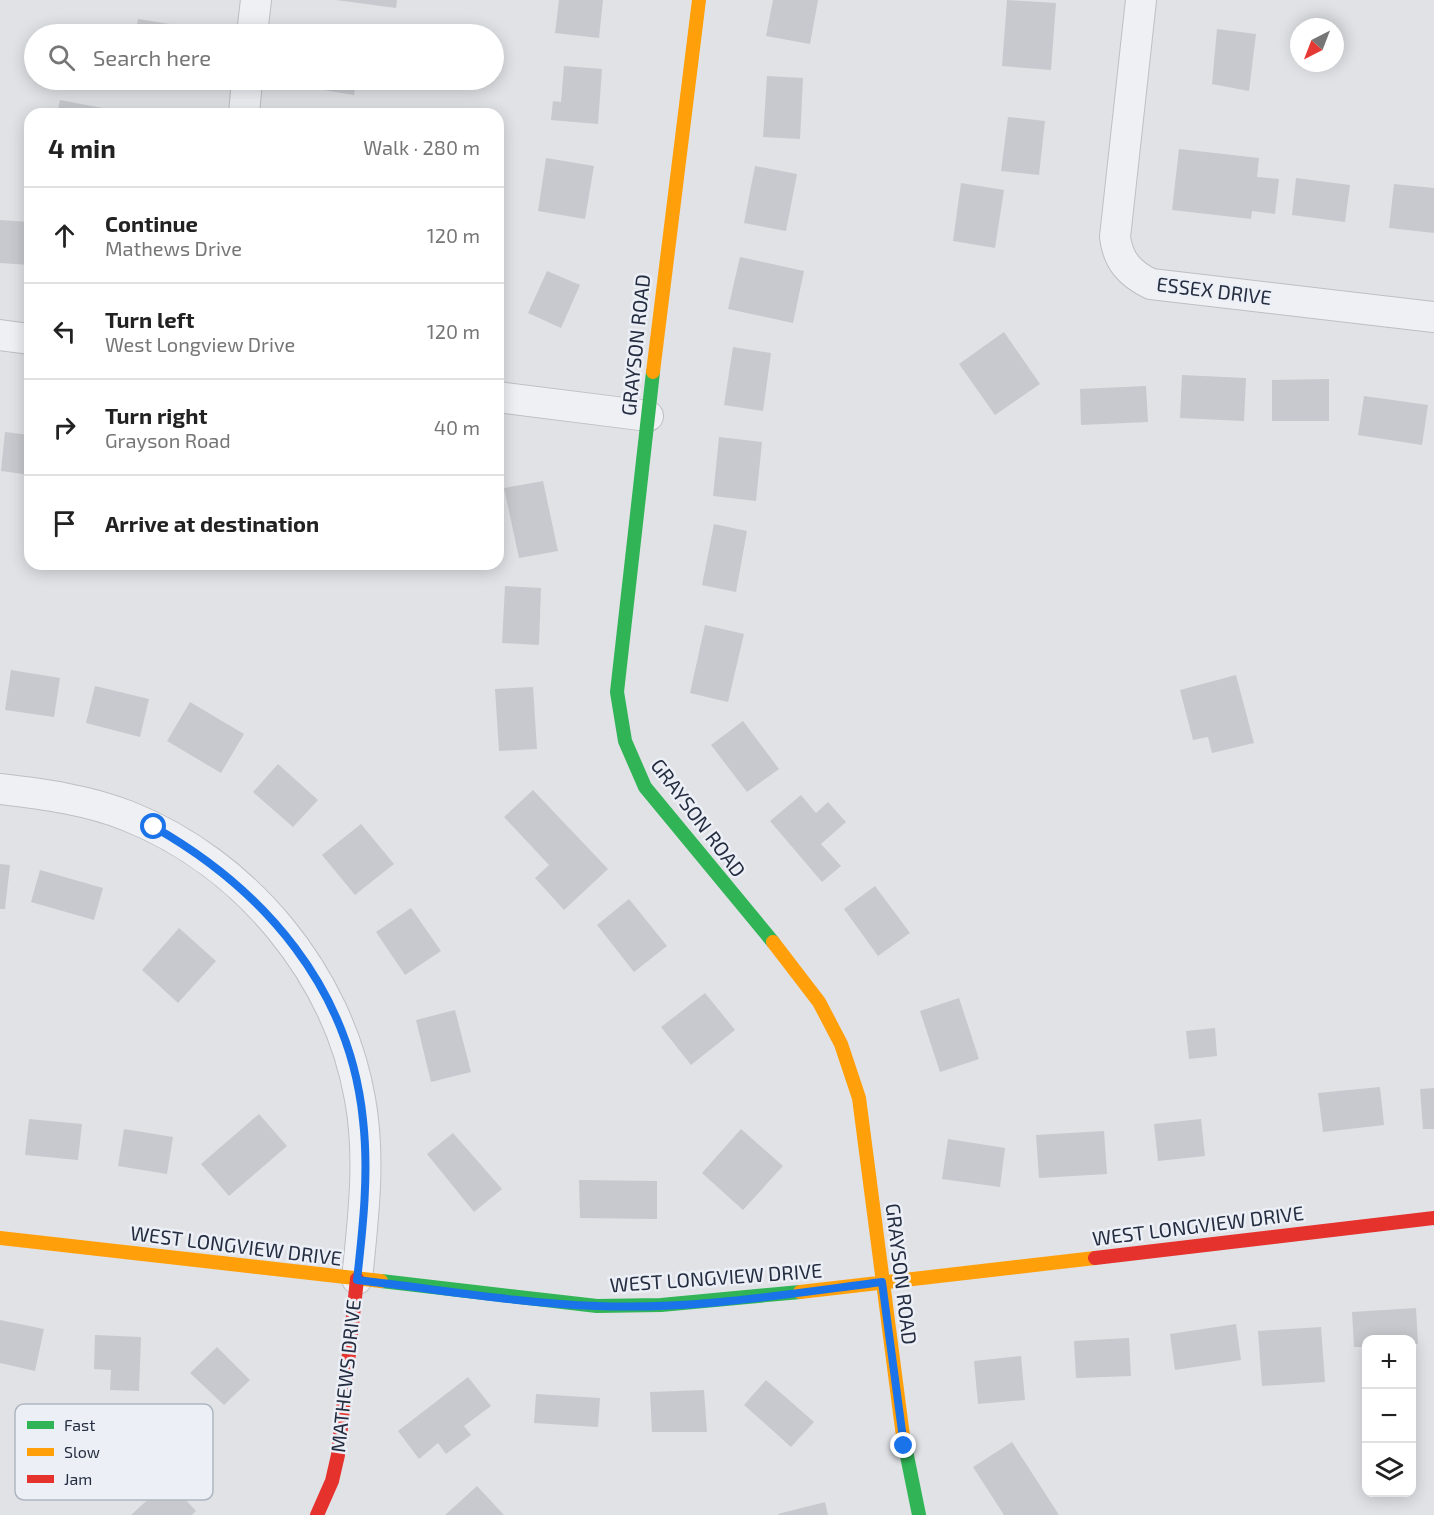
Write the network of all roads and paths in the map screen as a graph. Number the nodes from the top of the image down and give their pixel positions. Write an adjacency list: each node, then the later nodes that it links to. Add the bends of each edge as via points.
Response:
1 (256, 0): 4 (street)
2 (699, 0): 11 (street, GRAYSON ROAD)
3 (1141, 0): 7 (street, ESSEX DRIVE, via 1115,237 1122,262 1135,276 1151,284)
4 (253, 24)
5 (246, 90): 6 (street)
6 (245, 108)
7 (1434, 317)
8 (0, 335): 9 (street)
9 (24, 338)
10 (504, 398): 11 (street)
11 (648, 416): 16 (street, GRAYSON ROAD, via 617,692 619,726 629,758 645,787 791,964 819,1002 841,1044 859,1098)
12 (0, 789): 15 (street, MATHEWS DRIVE, via 100,807 127,815 177,840 244,890 266,911 304,961 336,1020 360,1098 366,1177)
13 (1434, 1218): 16 (street, WEST LONGVIEW DRIVE)
14 (0, 1238): 15 (street, WEST LONGVIEW DRIVE)
15 (357, 1280): 16 (street, WEST LONGVIEW DRIVE, via 597,1306 741,1299); 17 (street, MATHEWS DRIVE, via 338,1455)
16 (882, 1282): 18 (street, GRAYSON ROAD, via 904,1446)
17 (318, 1514)
18 (919, 1515)

